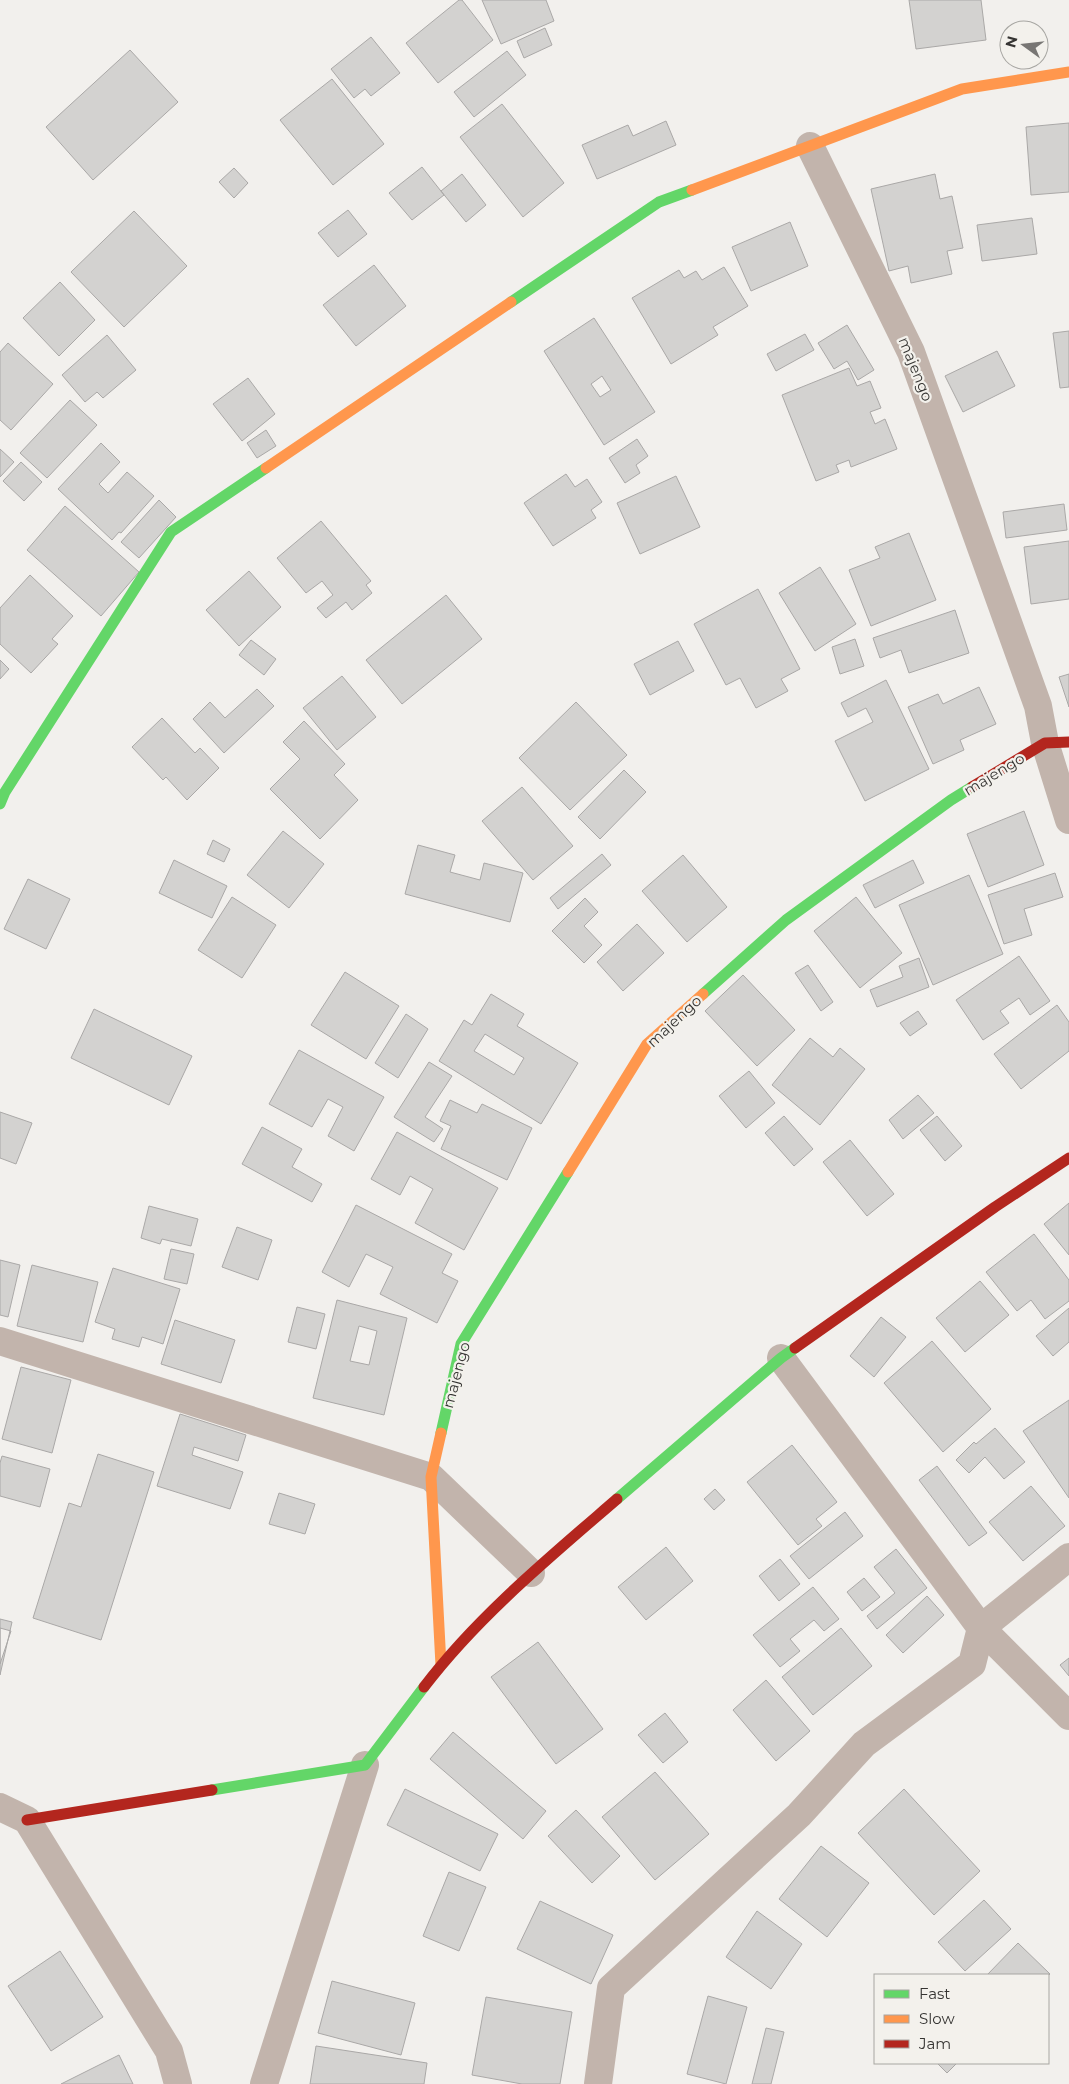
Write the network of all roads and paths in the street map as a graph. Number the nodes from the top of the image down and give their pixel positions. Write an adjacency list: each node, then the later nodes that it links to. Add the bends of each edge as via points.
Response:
1 (1069, 72): 2 (street, via 962,89)
2 (810, 146): 3 (street, majengo, via 911,352 1038,706); 4 (street, via 659,202 171,532)
3 (1057, 742): 5 (street, majengo); 9 (street, majengo, via 951,800 786,920 647,1044 461,1344)
4 (0, 804)
5 (1069, 820)
6 (1069, 1158): 8 (street)
7 (0, 1341): 9 (street)
8 (781, 1358): 11 (street); 12 (street)
9 (431, 1477): 11 (street); 13 (street, majengo)
10 (1069, 1557): 12 (street)
11 (531, 1573): 13 (street)
12 (981, 1628): 14 (street); 20 (street, via 972,1664 864,1744 799,1815 611,1988)
13 (441, 1665): 15 (street)
14 (1069, 1716)
15 (365, 1765): 17 (street); 19 (street)
16 (0, 1807): 17 (street)
17 (26, 1820): 18 (street, via 169,2051)
18 (178, 2084)
19 (264, 2084)
20 (598, 2084)

